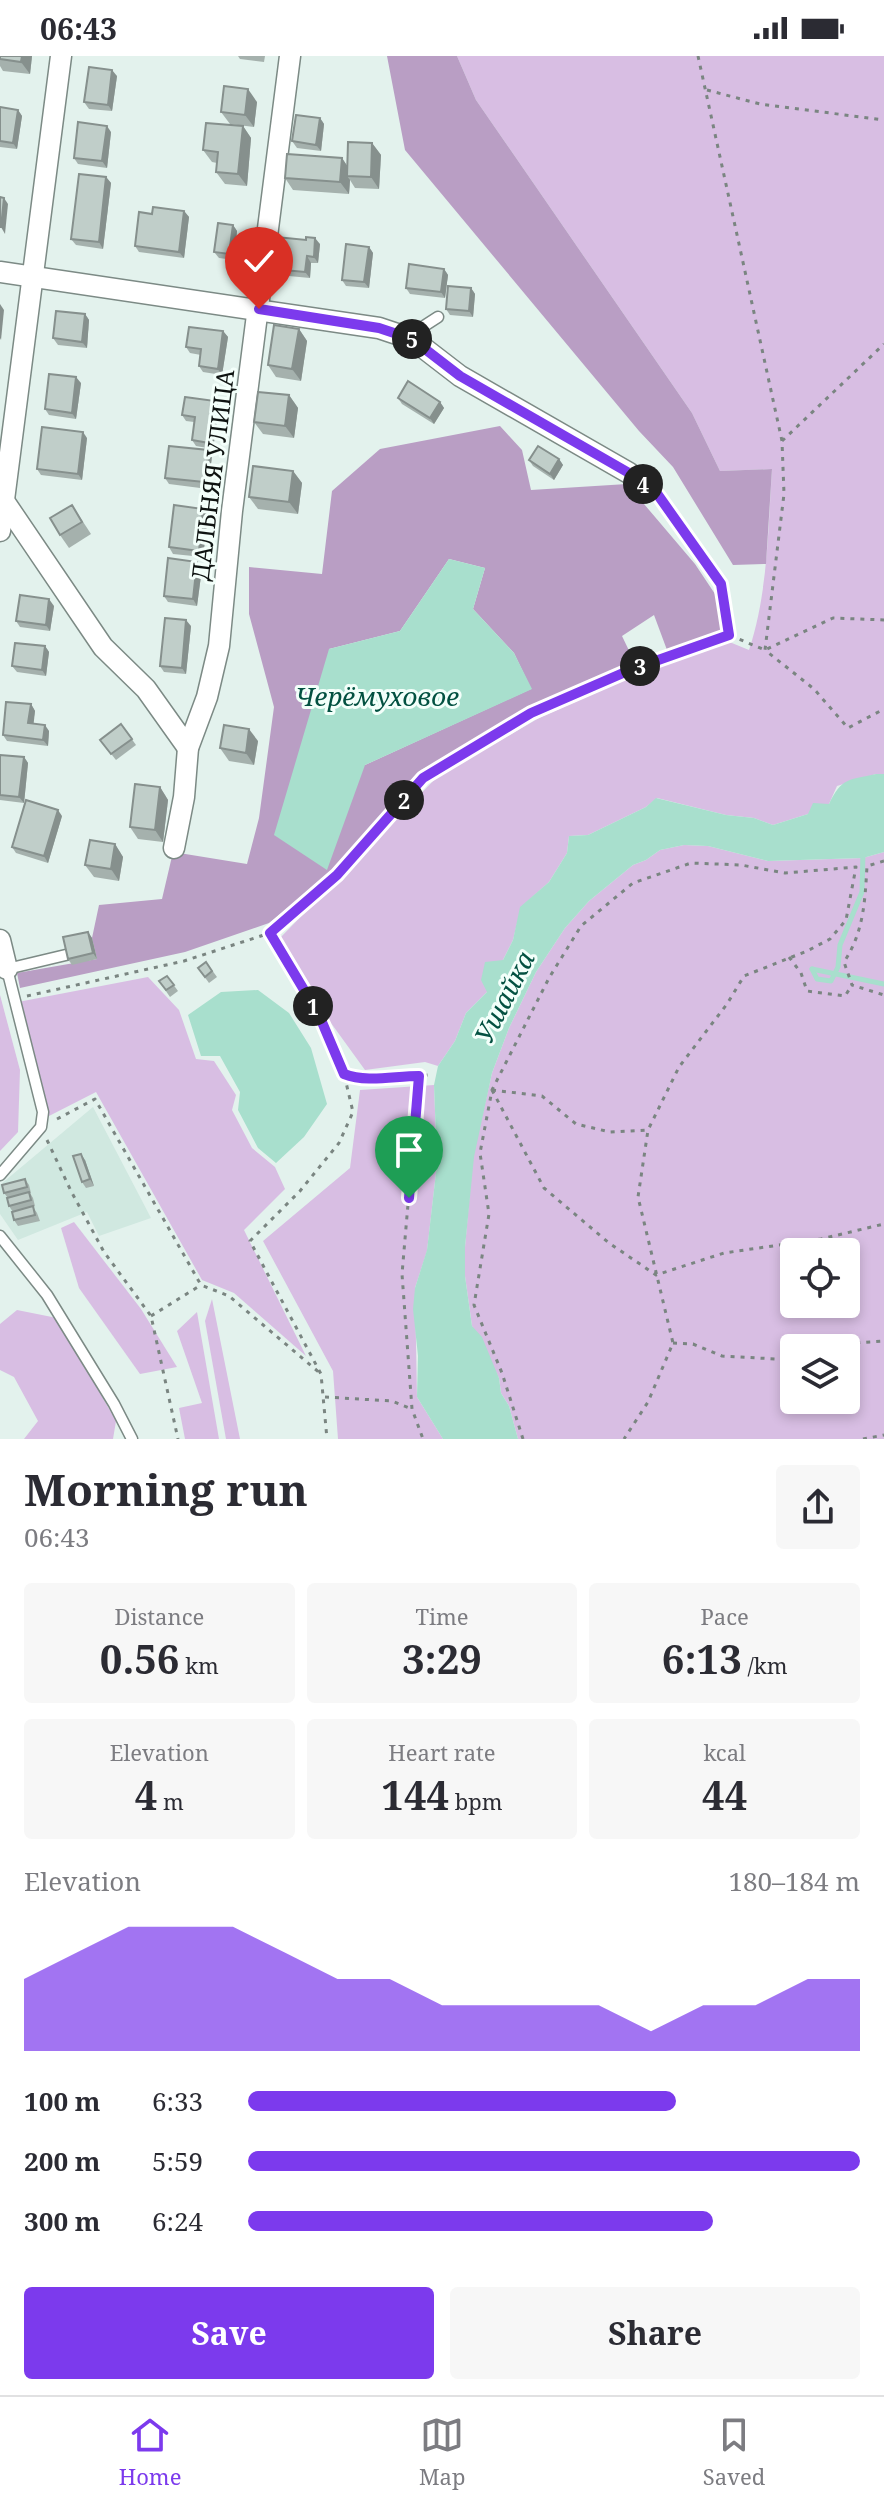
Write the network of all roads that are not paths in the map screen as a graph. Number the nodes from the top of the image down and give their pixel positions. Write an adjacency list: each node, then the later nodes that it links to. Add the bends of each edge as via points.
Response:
1 (61, 56): 4 (street)
2 (290, 56): 5 (street, ДАЛЬНЯЯ УЛИЦА)
3 (0, 272): 4 (street)
4 (33, 277): 5 (street); 9 (street)
5 (259, 309): 7 (street, via 379,328); 11 (street, ДАЛЬНЯЯ УЛИЦА, via 219,646)
6 (438, 317): 7 (lane)
7 (412, 339): 8 (street, via 460,376)
8 (629, 473)
9 (4, 501): 10 (street); 11 (street, via 103,647 146,689)
10 (0, 531)
11 (188, 748): 12 (street, ДАЛЬНЯЯ УЛИЦА)
12 (174, 848)
13 (0, 940): 15 (street)
14 (70, 954): 15 (lane)
15 (7, 969): 16 (lane, via 43,1112 41,1127)
16 (0, 1175)
17 (0, 1236): 18 (lane, via 47,1295)
18 (132, 1439)

